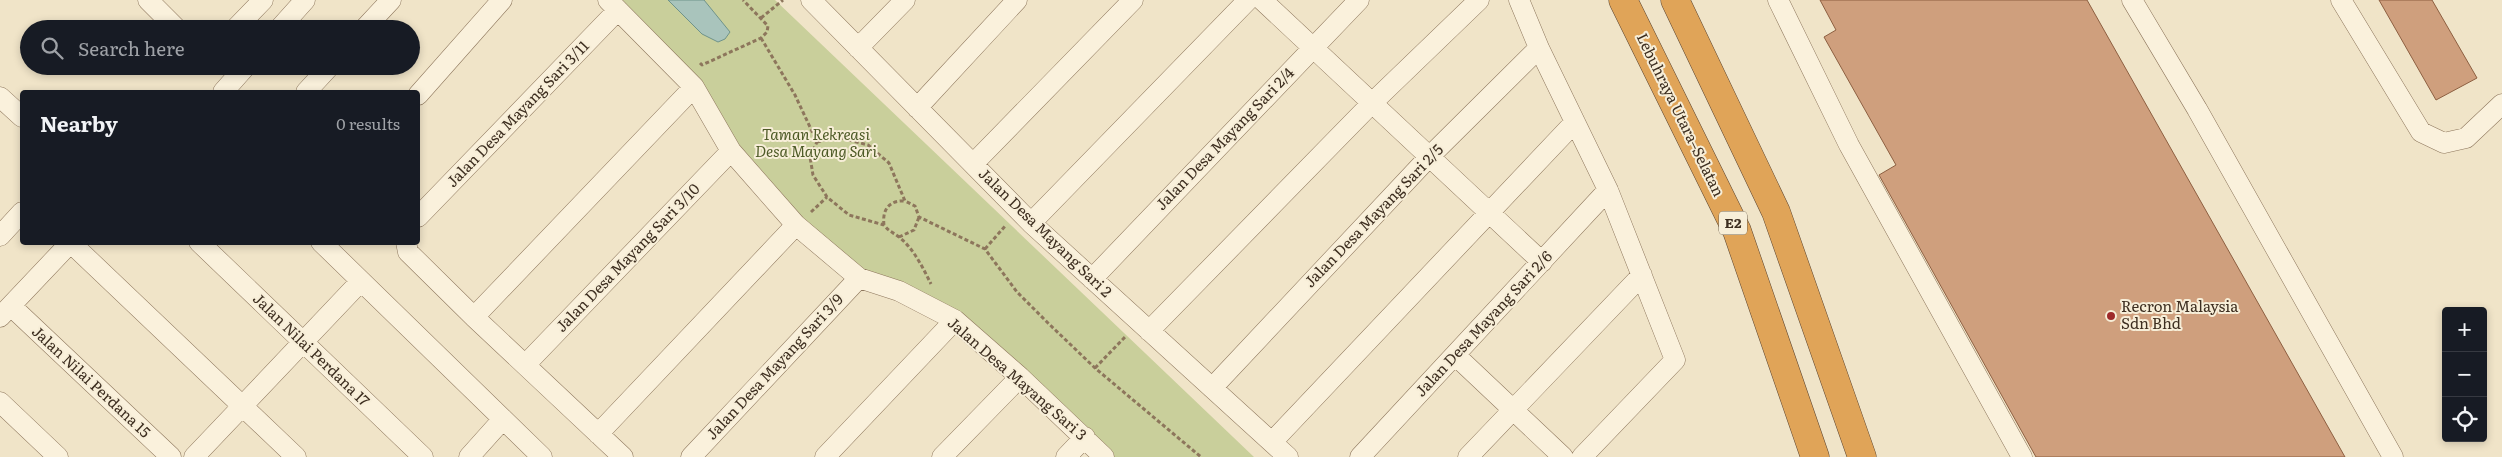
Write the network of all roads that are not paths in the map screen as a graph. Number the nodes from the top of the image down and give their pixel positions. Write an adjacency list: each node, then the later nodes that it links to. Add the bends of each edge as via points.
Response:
1 (148, 0): 21 (street)
2 (263, 0): 22 (street)
3 (305, 0): 23 (street)
4 (391, 0): 24 (street)
5 (502, 0): 33 (street)
6 (811, 0): 26 (street, Jalan Desa Mayang Sari 2)
7 (905, 0): 26 (street)
8 (1017, 0): 37 (street)
9 (1248, 0): 47 (street)
10 (1262, 0): 25 (street)
11 (1358, 0): 25 (street, Jalan Desa Mayang Sari 2/4)
12 (1479, 0): 35 (street)
13 (1519, 0): 27 (street)
14 (1623, 0): 94 (highway, Lebuhraya Utara–Selatan / E2, via 1737,232)
15 (1675, 0): 95 (highway, via 1776,212)
16 (1778, 0): 96 (street, via 1849,145)
17 (2132, 0): 97 (street)
18 (2342, 0): 36 (street, via 2421,132 2444,143 2466,138)
19 (1131, 1): 42 (street)
20 (613, 5): 30 (street, Jalan Desa Mayang Sari 3); 46 (street, Jalan Desa Mayang Sari 3/11)
21 (168, 20)
22 (244, 20)
23 (287, 20)
24 (372, 20)
25 (1312, 47): 35 (street); 58 (street, Jalan Desa Mayang Sari 2/4)
26 (858, 48): 37 (street, Jalan Desa Mayang Sari 2)
27 (1539, 48): 39 (street); 41 (street, Jalan Desa Mayang Sari 2/5)
28 (238, 75): 31 (street)
29 (322, 75): 32 (street)
30 (694, 87): 40 (street, Jalan Desa Mayang Sari 3); 61 (street)
31 (225, 90)
32 (308, 90)
33 (420, 92)
34 (0, 97): 38 (street)
35 (1372, 103): 41 (street); 63 (street)
36 (2502, 104)
37 (917, 108): 42 (street, Jalan Desa Mayang Sari 2)
38 (20, 115)
39 (1575, 122): 43 (street); 44 (street)
40 (731, 151): 48 (street, Jalan Desa Mayang Sari 3); 66 (street, Jalan Desa Mayang Sari 3/10)
41 (1430, 157): 44 (street); 68 (street, Jalan Desa Mayang Sari 2/5)
42 (973, 164): 47 (street, Jalan Desa Mayang Sari 2)
43 (1608, 190): 55 (street, Jalan Desa Mayang Sari 2/6); 56 (street)
44 (1489, 212): 55 (street); 75 (street)
45 (20, 214): 49 (street)
46 (420, 215)
47 (1025, 217): 58 (street, Jalan Desa Mayang Sari 2)
48 (796, 225): 57 (street, Jalan Desa Mayang Sari 3); 73 (street)
49 (0, 236)
50 (69, 245): 60 (street)
51 (73, 245): 70 (street)
52 (202, 245): 64 (street, Jalan Nilai Perdana 17)
53 (324, 245): 59 (street)
54 (407, 245): 61 (street, via 408,252)
55 (1542, 262): 65 (street, Jalan Desa Mayang Sari 2/6)
56 (1642, 275): 71 (street); 93 (street, via 1675,360)
57 (859, 278): 62 (street, Jalan Desa Mayang Sari 3, via 899,291); 84 (street, Jalan Desa Mayang Sari 3/9)
58 (1092, 279): 63 (street, Jalan Desa Mayang Sari 2)
59 (361, 280): 64 (street); 72 (street)
60 (5, 312): 77 (street, Jalan Nilai Perdana 15)
61 (474, 317): 66 (street)
62 (955, 320): 67 (street, Jalan Desa Mayang Sari 3); 85 (street)
63 (1144, 326): 68 (street, Jalan Desa Mayang Sari 2)
64 (303, 342): 70 (street); 80 (street, Jalan Nilai Perdana 17)
65 (1455, 355): 71 (street); 90 (street, Jalan Desa Mayang Sari 2/6)
66 (526, 365): 73 (street)
67 (1020, 377): 74 (street, Jalan Desa Mayang Sari 3); 86 (street)
68 (1212, 388): 75 (street, Jalan Desa Mayang Sari 2)
69 (0, 402): 76 (street)
70 (241, 407): 78 (street); 79 (street)
71 (1513, 411): 91 (street); 92 (street)
72 (504, 420): 81 (street); 82 (street)
73 (598, 434): 83 (street)
74 (1085, 437): 87 (street); 88 (street, Jalan Desa Mayang Sari 3)
75 (1272, 442): 89 (street, Jalan Desa Mayang Sari 2)
76 (58, 457)
77 (171, 457)
78 (194, 457)
79 (296, 457)
80 (423, 457)
81 (469, 457)
82 (542, 457)
83 (623, 457)
84 (691, 457)
85 (825, 457)
86 (942, 457)
87 (1066, 457)
88 (1104, 457)
89 (1288, 457)
90 (1360, 457)
91 (1468, 457)
92 (1563, 457)
93 (1582, 457)
94 (1815, 457)
95 (1862, 457)
96 (2022, 457)
97 (2393, 457)

